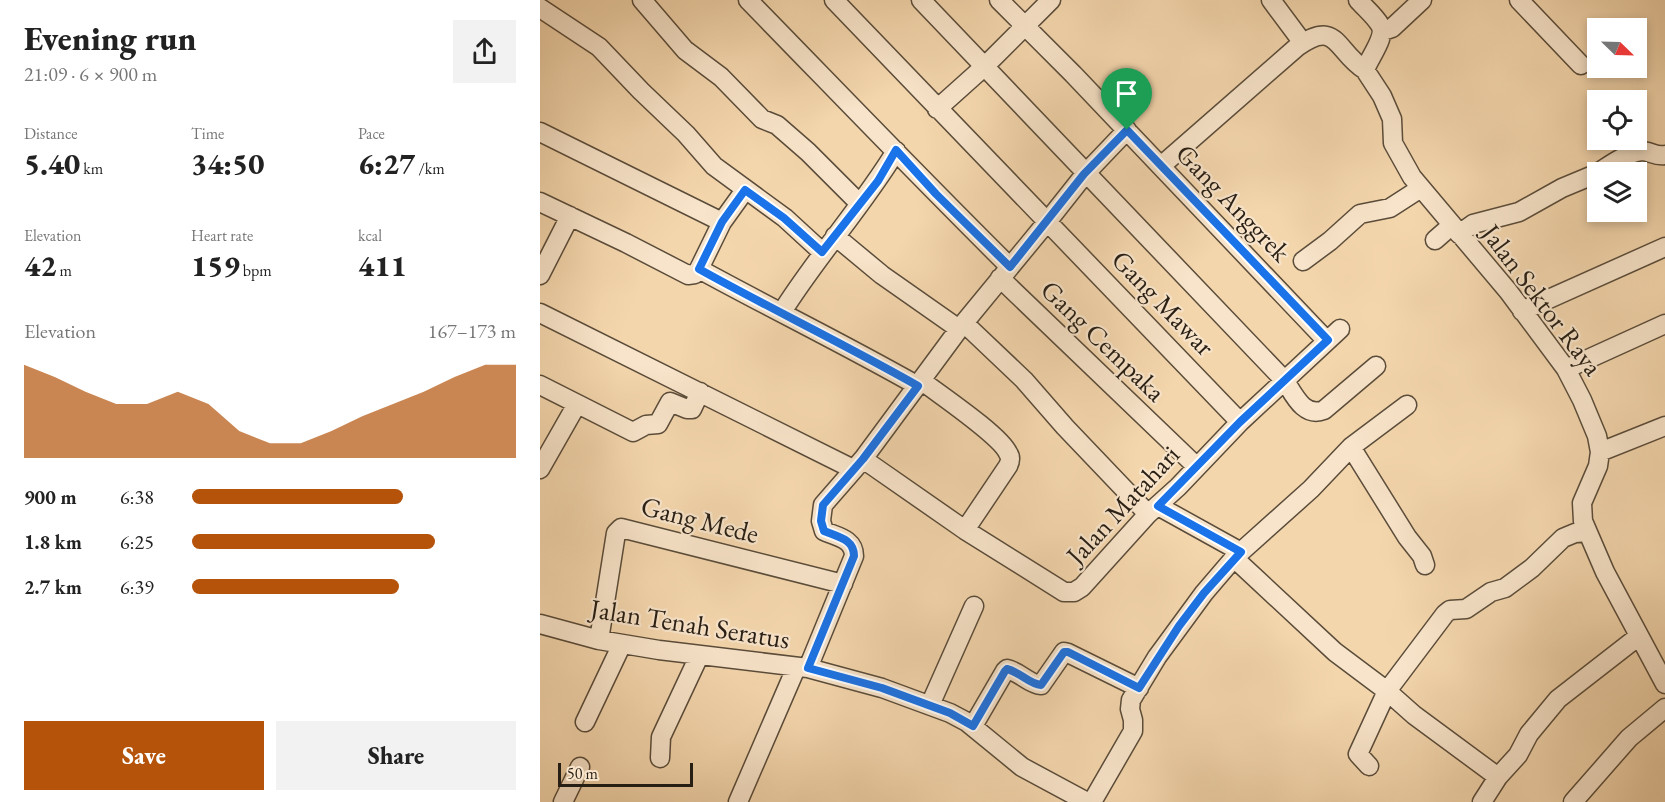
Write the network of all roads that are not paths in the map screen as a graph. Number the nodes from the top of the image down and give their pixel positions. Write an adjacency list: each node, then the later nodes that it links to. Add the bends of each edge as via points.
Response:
1 (642, 0): 30 (street, via 685,50 721,77 762,119 777,125 808,152)
2 (748, 0): 21 (street, Gang Cempaka)
3 (834, 0): 18 (street, Gang Mawar)
4 (921, 0): 16 (street)
5 (999, 0): 12 (street, Gang Anggrek)
6 (1051, 0): 12 (street)
7 (1271, 0): 14 (street)
8 (1358, 0): 13 (street)
9 (1422, 0): 13 (street, via 1392,28)
10 (1520, 0): 15 (street)
11 (540, 8): 28 (street, via 599,47 714,166)
12 (1024, 25): 16 (street); 19 (street, Gang Anggrek)
13 (1383, 31): 17 (street)
14 (1303, 43): 17 (street, Jalan Sektor Raya, via 1322,34 1332,38); 24 (street)
15 (1581, 65)
16 (985, 66): 18 (street); 25 (street)
17 (1365, 70): 27 (street, Jalan Sektor Raya, via 1392,119 1393,143)
18 (937, 109): 33 (street, Gang Mawar)
19 (1127, 130): 24 (street, Gang Anggrek); 25 (street)
20 (540, 132): 32 (street)
21 (896, 150): 30 (street); 41 (street, Gang Cempaka)
22 (1665, 155): 23 (street, via 1638,152)
23 (1619, 162)
24 (1161, 166): 48 (street, Gang Anggrek)
25 (1084, 174): 33 (street); 51 (street)
26 (1587, 178): 34 (street, via 1519,212)
27 (1421, 188): 34 (street, Jalan Sektor Raya); 39 (street, via 1390,208 1360,214)
28 (745, 190): 32 (street); 38 (street)
29 (540, 202): 31 (street)
30 (860, 204): 35 (street)
31 (570, 216): 40 (street, via 682,273 695,274); 42 (street)
32 (722, 222): 40 (street)
33 (1047, 222): 41 (street); 57 (street, Gang Mawar)
34 (1455, 230): 36 (street); 43 (street, Jalan Sektor Raya)
35 (835, 236): 38 (street); 47 (street, via 882,275)
36 (1435, 240)
37 (1665, 247): 43 (street)
38 (822, 252): 44 (street)
39 (1302, 261)
40 (699, 269): 44 (street)
41 (1005, 272): 47 (street); 62 (street, Gang Cempaka)
42 (540, 275)
43 (1522, 311): 50 (street, Jalan Sektor Raya)
44 (782, 312): 52 (street)
45 (540, 313): 54 (street, Jalan Matahari)
46 (1665, 324): 50 (street)
47 (961, 326): 52 (street); 64 (street, via 1024,380 1065,428)
48 (1334, 335): 51 (street, Jalan Matahari)
49 (1376, 366): 51 (street, via 1318,412 1301,405)
50 (1566, 369): 60 (street, Jalan Sektor Raya, via 1586,409)
51 (1285, 381): 57 (street, Jalan Matahari)
52 (920, 383): 61 (street); 65 (street, via 997,439 1008,452 1008,466)
53 (540, 385): 55 (street)
54 (700, 392): 55 (street, via 692,409 670,402 657,424 633,432); 61 (street, Jalan Matahari)
55 (577, 404): 63 (street)
56 (1407, 405): 59 (street)
57 (1240, 422): 62 (street, Jalan Matahari)
58 (1665, 426): 60 (street)
59 (1351, 447): 67 (street); 68 (street)
60 (1600, 452): 66 (street, via 1582,503)
61 (858, 464): 65 (street, Jalan Matahari); 69 (street, via 821,512 824,531 854,547)
62 (1196, 466): 64 (street, Jalan Matahari)
63 (540, 469)
64 (1153, 510): 65 (street, Jalan Matahari, via 1083,587 1069,592); 67 (street)
65 (965, 530)
66 (1587, 532): 72 (street); 79 (street, via 1563,538 1506,588 1491,592 1466,609 1450,610)
67 (1237, 555): 78 (street, via 1179,626); 79 (street, via 1335,652)
68 (1425, 566)
69 (843, 584): 73 (street, Gang Mede, via 621,528 616,533); 76 (street)
70 (974, 606): 80 (street)
71 (540, 624): 73 (street, Jalan Tenah Seratus)
72 (1639, 636): 77 (street); 87 (street, via 1558,699)
73 (599, 640): 74 (street, Jalan Tenah Seratus)
74 (622, 644): 75 (street, Jalan Tenah Seratus); 82 (street)
75 (699, 656): 76 (street, Jalan Tenah Seratus); 84 (street, via 661,737)
76 (802, 668): 80 (street, Jalan Tenah Seratus, via 882,688); 90 (street)
77 (1665, 684)
78 (1139, 688): 83 (street, via 1064,652 1041,685 1007,669); 92 (street, via 1129,705 1133,731)
79 (1387, 691): 86 (street, via 1358,754); 87 (street)
80 (930, 705): 83 (street, Jalan Tenah Seratus)
81 (1665, 708): 94 (street, via 1629,738)
82 (585, 722)
83 (973, 726): 88 (street, Jalan Tenah Seratus)
84 (660, 758)
85 (579, 766): 89 (street)
86 (1369, 766)
87 (1498, 777): 93 (street)
88 (1057, 795): 91 (street, Jalan Tenah Seratus)
89 (563, 802)
90 (738, 802)
91 (1087, 802)
92 (1092, 802)
93 (1482, 802)
94 (1573, 802)

